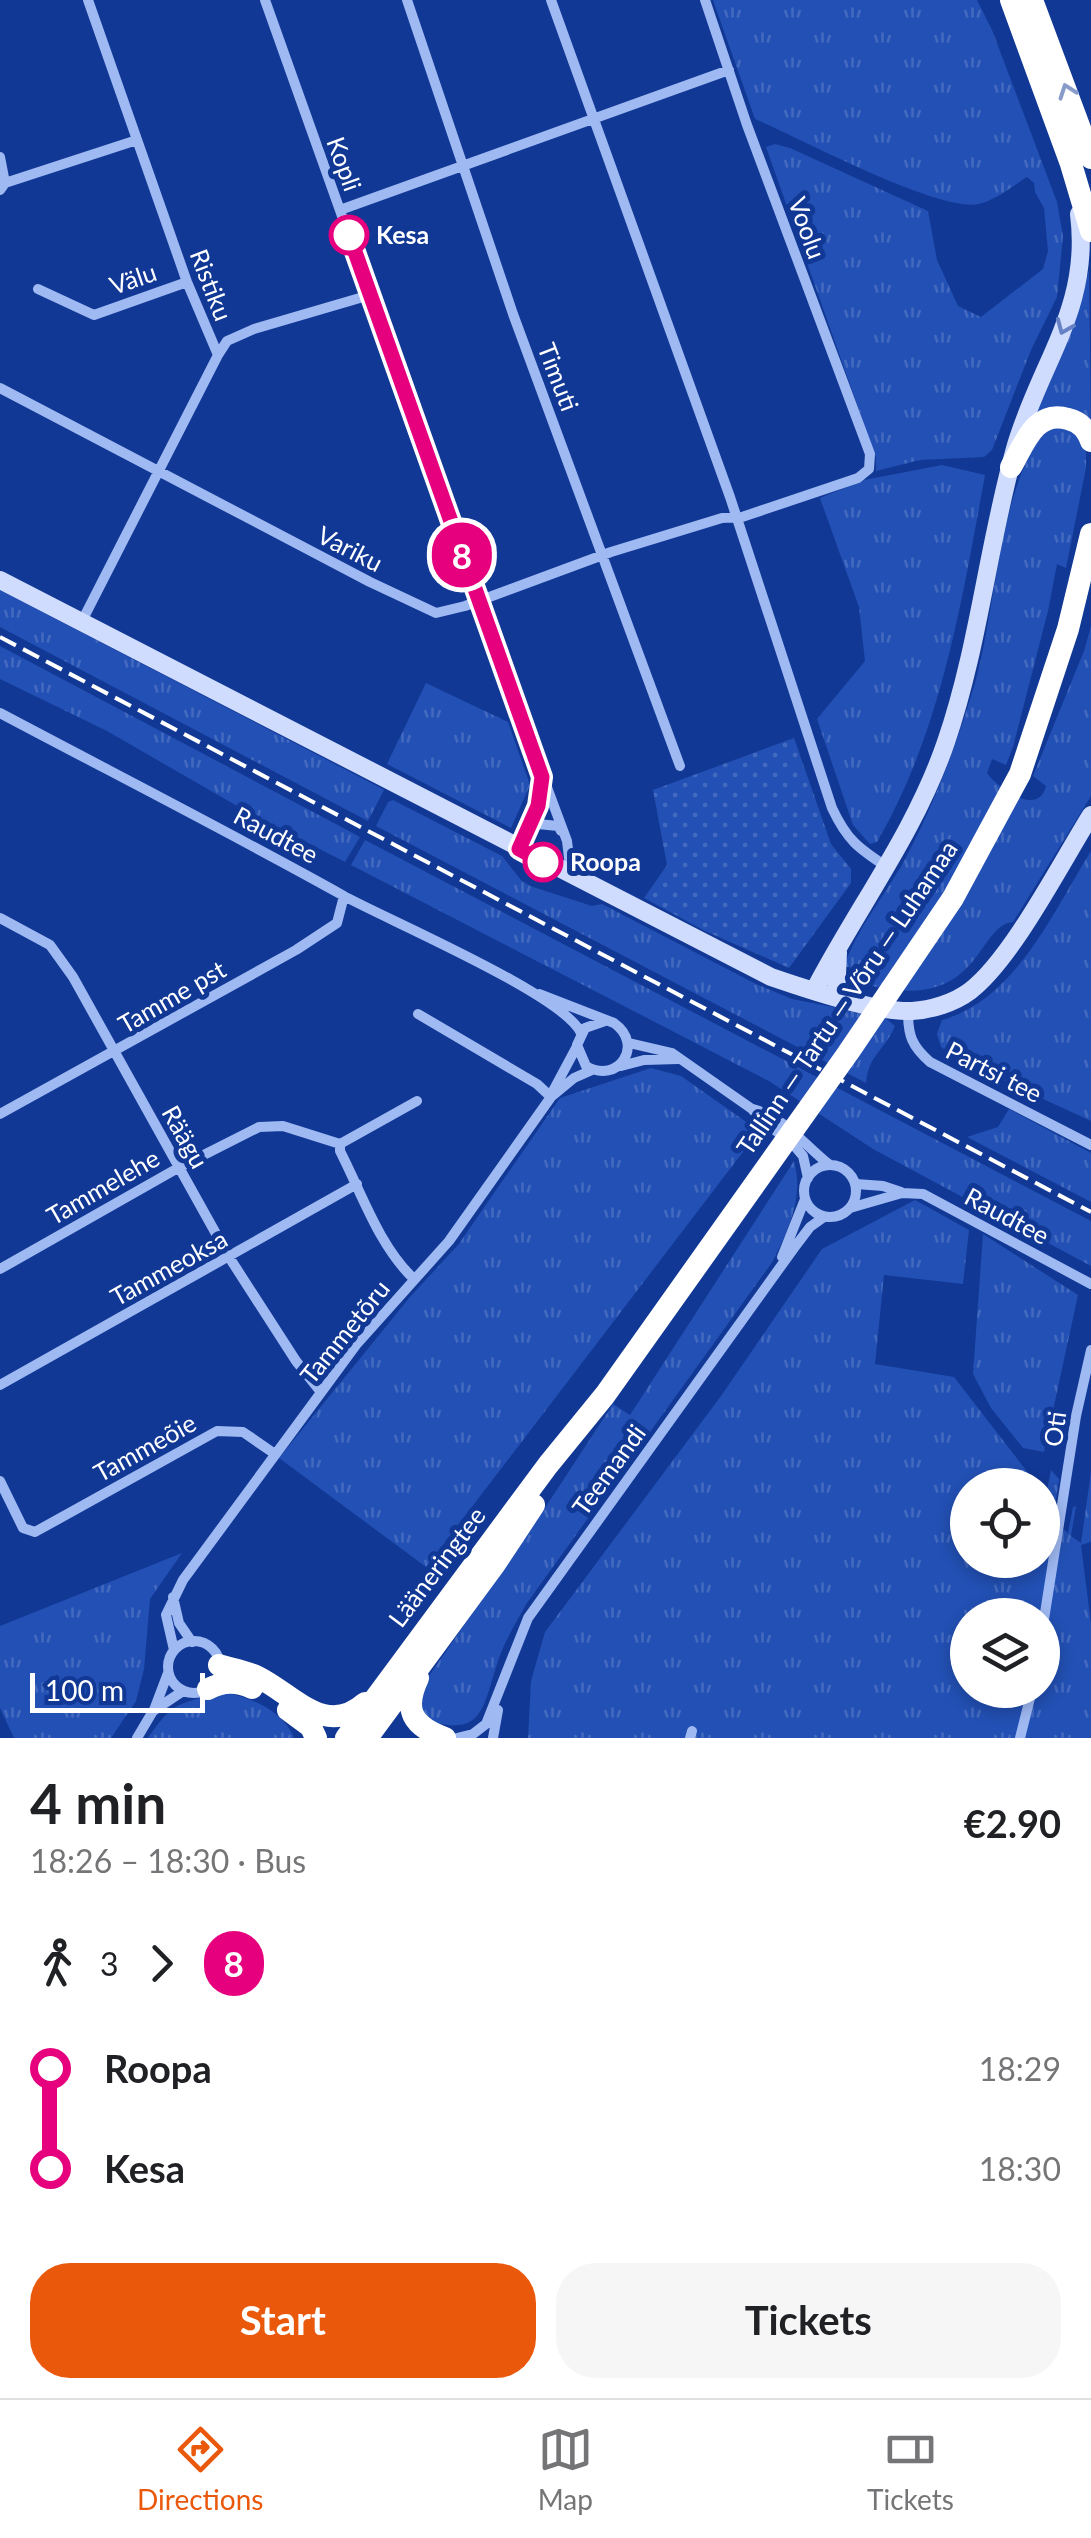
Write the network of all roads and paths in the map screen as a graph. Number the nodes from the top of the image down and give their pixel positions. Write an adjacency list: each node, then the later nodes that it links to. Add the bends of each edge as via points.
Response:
1 (88, 0): 10 (street, Ristiku)
2 (264, 0): 15 (street, Kopli)
3 (407, 0): 13 (street, Timuti)
4 (551, 0): 9 (street)
5 (705, 0): 8 (street, Voolu)
6 (1011, 0): 12 (highway)
7 (1034, 0): 12 (highway, one-way to 7)
8 (729, 70): 9 (street); 24 (street, Voolu, via 870,454)
9 (594, 118): 13 (street); 26 (street)
10 (137, 140): 14 (street); 17 (street, Ristiku)
11 (0, 157): 14 (street)
12 (1081, 161): 16 (highway); 23 (street, one-way to 23, via 1077,296)
13 (463, 165): 15 (street); 29 (street, Timuti)
14 (2, 186)
15 (340, 210): 19 (street, Kopli)
16 (1091, 231)
17 (187, 282): 18 (street, Välu, via 94,314); 20 (street, Ristiku)
18 (38, 289)
19 (370, 294): 20 (street, via 227,341); 31 (street, Kopli)
20 (218, 356): 25 (street, Ristiku)
21 (0, 388): 25 (street, Variku)
22 (1091, 441): 23 (highway, via 1077,422 1046,419 1028,434)
23 (1012, 468): 40 (street, via 946,744)
24 (869, 469): 26 (street, Variku, via 835,487)
25 (159, 472): 31 (street, Variku, via 436,612); 32 (street, Ristiku)
26 (736, 515): 29 (street, Variku); 40 (street, via 832,808 855,846)
27 (1091, 516): 28 (highway, Tallinn — Tartu — Võru — Luhamaa)
28 (1090, 536): 80 (highway, Tallinn — Tartu — Võru — Luhamaa, via 1068,629 1020,774 953,898)
29 (603, 554): 31 (street, Variku); 34 (street, Timuti)
30 (0, 580): 32 (street)
31 (479, 601): 35 (street, Kopli)
32 (80, 624): 39 (street)
33 (0, 713): 42 (street, Raudtee)
34 (680, 766)
35 (542, 777): 37 (street); 38 (street, Kopli)
36 (1091, 816): 48 (street, via 996,966 948,1003)
37 (528, 830): 38 (street, via 550,823); 39 (street)
38 (567, 841): 41 (street, Kopli)
39 (519, 849): 41 (street)
40 (888, 868): 44 (street)
41 (572, 877): 45 (street, via 771,977)
42 (344, 896): 46 (street, Raudtee); 53 (street, Tamme pst, via 337,923)
43 (0, 918): 53 (street, Räägu, via 50,945)
44 (838, 952): 45 (street); 47 (street)
45 (814, 991): 47 (street)
46 (533, 993): 50 (street, Raudtee); 51 (street, Raudtee, via 570,1018)
47 (836, 997): 48 (street)
48 (908, 1012): 62 (street, Partsi tee, via 908,1034 930,1062)
49 (418, 1014): 57 (street)
50 (606, 1021): 51 (street, via 591,1024); 52 (street, Raudtee, via 621,1028)
51 (579, 1039): 56 (street, Raudtee, via 581,1060); 57 (street, Tammetõru)
52 (628, 1043): 54 (street, Raudtee); 55 (street)
53 (116, 1052): 60 (street, Tamme pst); 64 (street, Räägu)
54 (678, 1058): 55 (street); 59 (street, Raudtee)
55 (620, 1066): 56 (street)
56 (592, 1070): 57 (street, Tammetõru)
57 (551, 1096): 74 (street, Tammetõru, via 449,1242)
58 (418, 1101): 61 (street)
59 (752, 1109): 63 (street, Raudtee, via 791,1129); 65 (street, Raudtee, via 792,1142)
60 (0, 1114)
61 (340, 1144): 64 (street, Tammelehe, via 268,1125); 66 (street)
62 (1091, 1145)
63 (830, 1165): 65 (street); 67 (street, Raudtee, via 846,1170)
64 (178, 1168): 72 (street, Räägu); 73 (street, Tammelehe)
65 (808, 1178): 69 (street)
66 (356, 1184): 72 (street, Tammeoksa); 74 (street, via 386,1244)
67 (856, 1184): 68 (street, Raudtee); 70 (street)
68 (902, 1193): 70 (street); 76 (street, Raudtee, via 923,1194)
69 (806, 1199): 71 (street); 75 (street, Teemandi)
70 (850, 1208): 71 (street)
71 (824, 1217): 75 (street, Teemandi)
72 (230, 1257): 78 (street, Tammeoksa); 79 (street, Räägu)
73 (0, 1269)
74 (414, 1279): 79 (street, Tammetõru)
75 (771, 1280): 94 (street, Teemandi, via 528,1618)
76 (1091, 1284)
77 (1091, 1350): 85 (street, Oti)
78 (0, 1385)
79 (321, 1392): 82 (street, Tammetõru)
80 (605, 1395): 81 (highway, Lääneringtee)
81 (577, 1432): 88 (highway, Lääneringtee, via 517,1532); 89 (highway, Lääneringtee)
82 (275, 1454): 83 (street, Tammeõie, via 243,1432 217,1431 35,1532 24,1528); 84 (street, Tammetõru)
83 (0, 1481)
84 (172, 1596): 86 (street); 87 (street, via 166,1615)
85 (1047, 1598)
86 (192, 1642): 87 (street); 90 (street, via 212,1649)
87 (174, 1650): 91 (street)
88 (431, 1652): 101 (highway, Lääneringtee); 102 (highway, via 410,1703 420,1725)
89 (406, 1654): 90 (highway, via 363,1706 334,1718 261,1678); 100 (highway, Lääneringtee)
90 (219, 1665): 92 (street)
91 (168, 1672): 93 (street); 96 (street)
92 (208, 1689): 93 (street); 99 (highway, via 220,1683 247,1686 302,1719)
93 (183, 1691): 96 (street)
94 (499, 1694): 97 (street, Teemandi); 104 (street, Teemandi)
95 (1028, 1708): 105 (street)
96 (154, 1711): 98 (street)
97 (478, 1736): 103 (street, Teemandi)
98 (137, 1738)
99 (316, 1738)
100 (346, 1738)
101 (366, 1738)
102 (445, 1738)
103 (457, 1738)
104 (493, 1738)
105 (1020, 1738)

